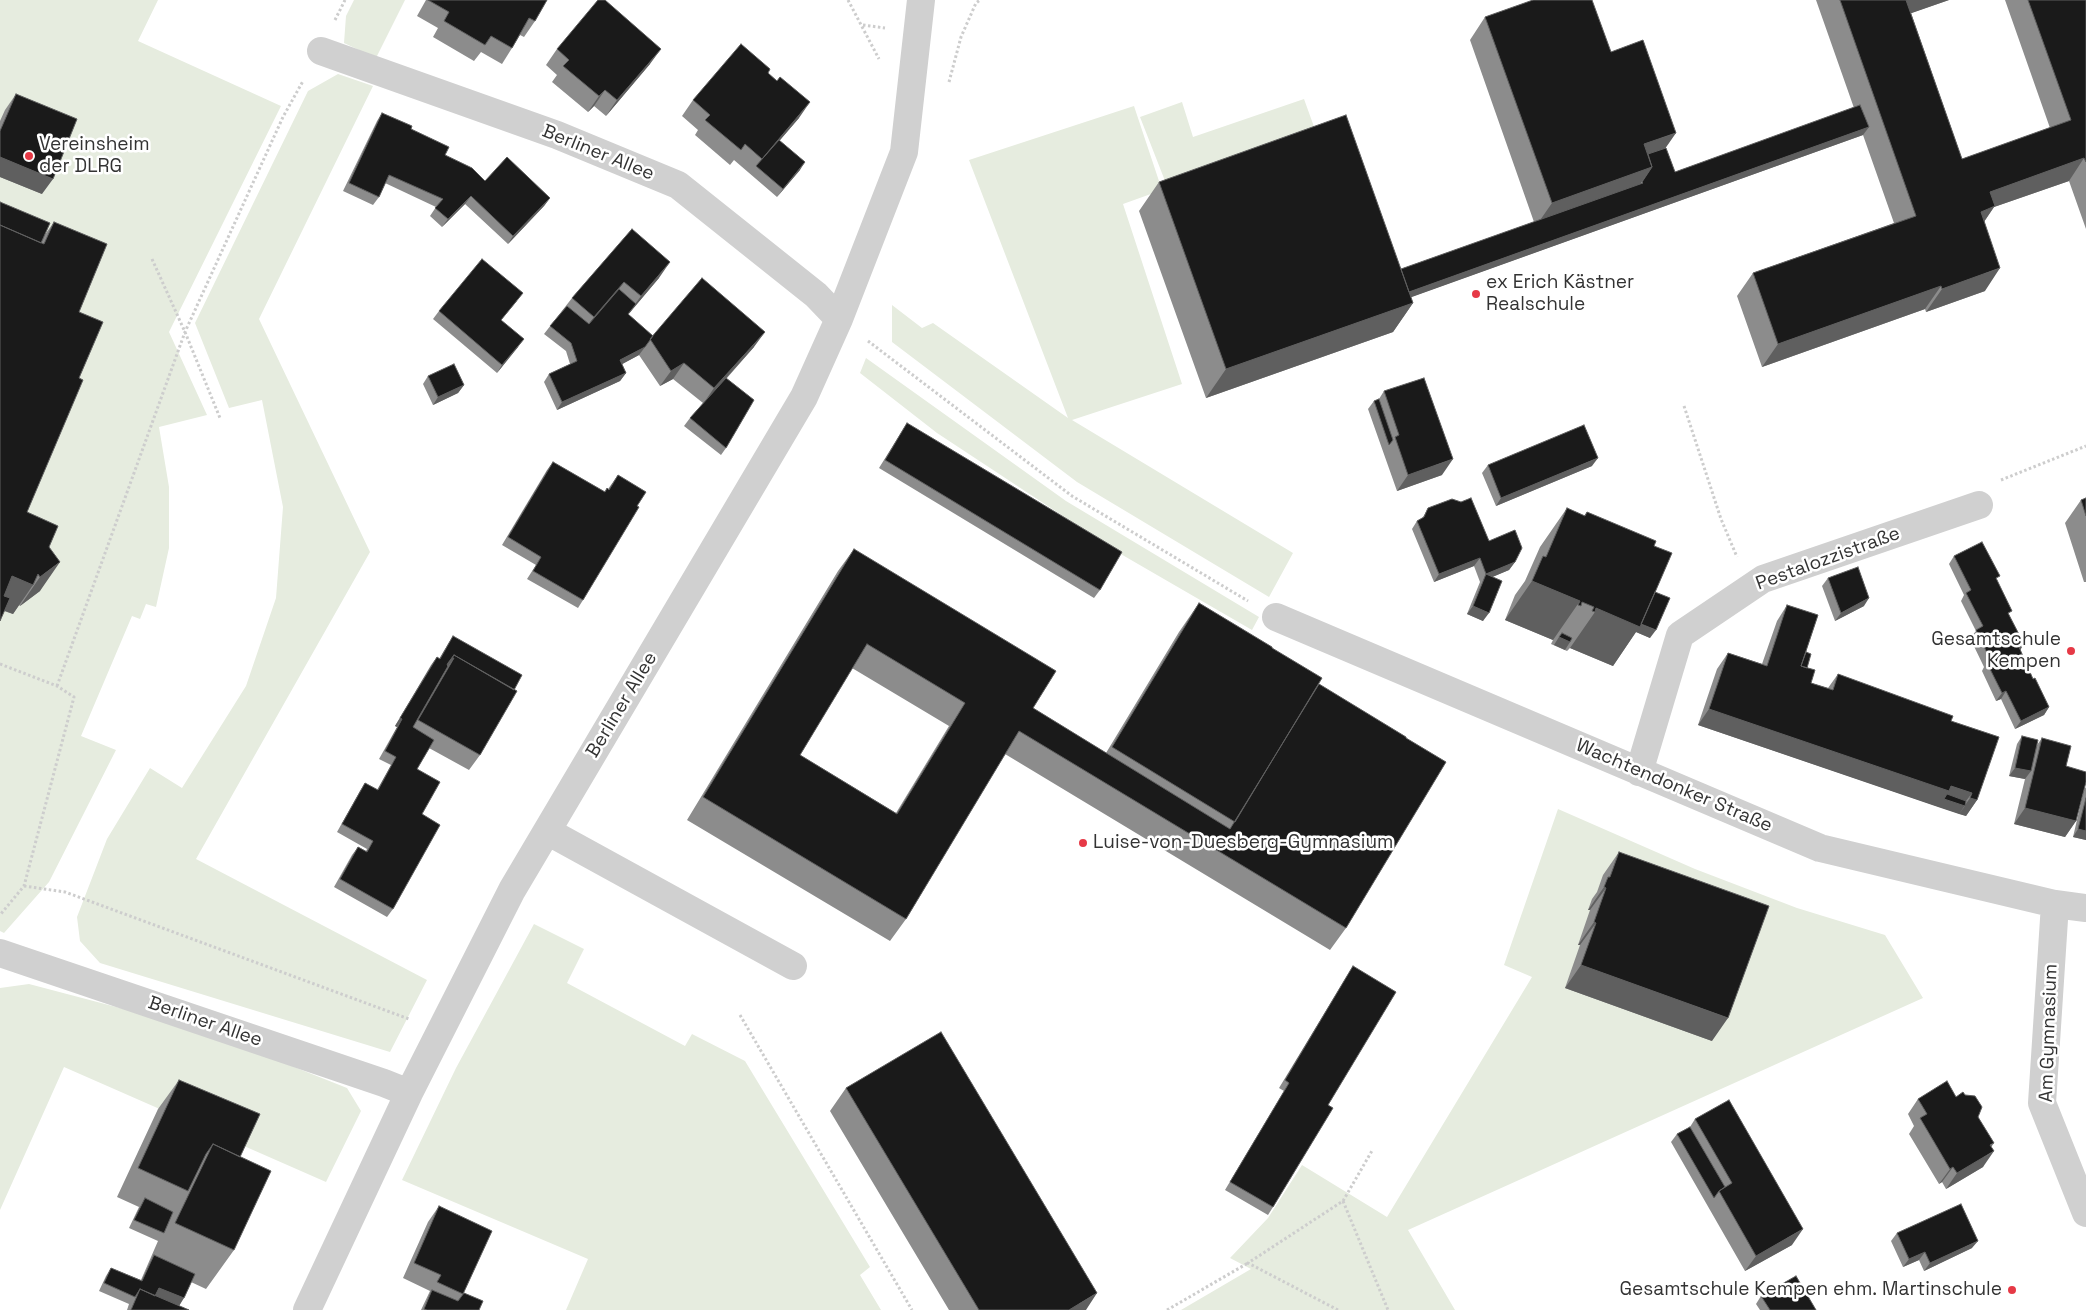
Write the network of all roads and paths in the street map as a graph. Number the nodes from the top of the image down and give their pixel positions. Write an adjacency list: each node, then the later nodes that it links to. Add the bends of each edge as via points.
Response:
1 (345, 0): 5 (path)
2 (848, 0): 4 (path)
3 (921, 0): 7 (street, Berliner Allee, via 904,152)
4 (863, 25)
5 (321, 51): 7 (street, Berliner Allee, via 558,136 678,185 816,296); 8 (path, via 283,117)
6 (152, 258): 8 (path)
7 (839, 319): 20 (street, Berliner Allee, via 804,397)
8 (185, 332): 11 (path); 18 (path)
9 (867, 340): 16 (path, via 1072,496)
10 (1684, 406): 15 (path, via 1721,519)
11 (220, 418)
12 (2086, 446): 13 (path)
13 (1995, 482)
14 (1979, 505): 19 (street, Pestalozzistraße, via 1763,579 1680,635)
15 (1740, 564)
16 (1276, 618): 19 (street, Wachtendonker Straße)
17 (0, 664): 18 (path)
18 (57, 686): 21 (path, via 74,697)
19 (1640, 772): 22 (street, Wachtendonker Straße, via 1820,848)
20 (547, 831): 26 (street); 29 (street, Berliner Allee, via 512,890)
21 (24, 886): 24 (path); 28 (path, via 65,892)
22 (2055, 904): 23 (street, Wachtendonker Straße); 32 (street, Am Gymnasium, via 2042,1103)
23 (2086, 908)
24 (0, 916)
25 (0, 953): 29 (street, Berliner Allee)
26 (793, 966)
27 (740, 1015): 35 (path)
28 (414, 1021)
29 (409, 1093): 34 (street, Berliner Allee)
30 (1373, 1149): 31 (path)
31 (1343, 1201): 33 (path); 38 (path)
32 (2086, 1213)
33 (1248, 1263): 36 (path); 37 (path)
34 (307, 1310)
35 (912, 1310)
36 (1167, 1310)
37 (1338, 1310)
38 (1388, 1310)

